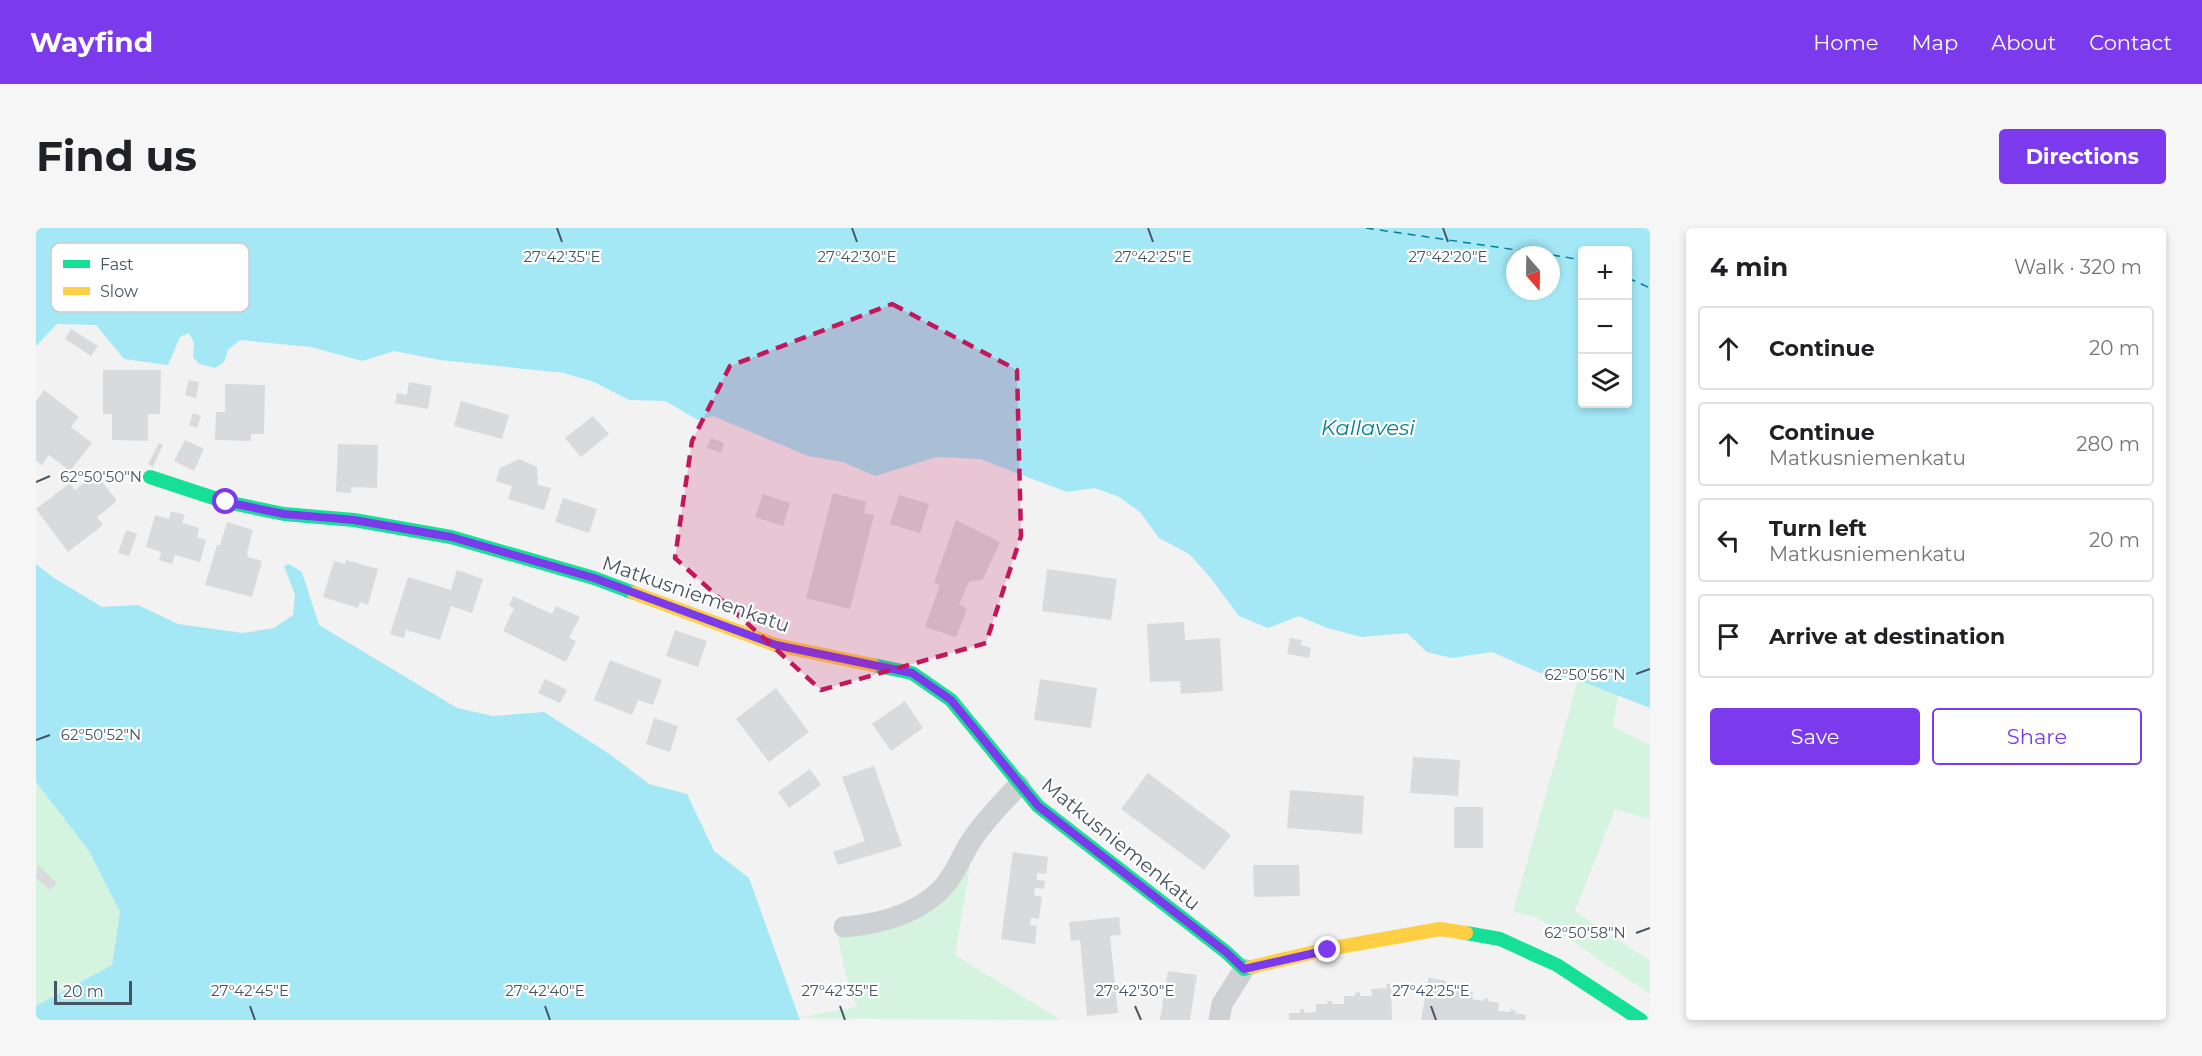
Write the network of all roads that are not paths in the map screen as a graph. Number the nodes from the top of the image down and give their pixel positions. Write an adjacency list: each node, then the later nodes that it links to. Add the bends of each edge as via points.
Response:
1 (150, 477): 2 (street, Matkusniemenkatu, via 226,502 284,514 354,520 451,537 594,578 776,645 912,673 951,700)
2 (1019, 785): 3 (street, via 971,840 944,886 930,898 907,913 873,924); 4 (street, Matkusniemenkatu, via 1038,806)
3 (844, 927)
4 (1244, 969): 5 (street, via 1222,1004); 6 (street, via 1440,929 1500,939 1557,966)
5 (1219, 1020)
6 (1641, 1020)

